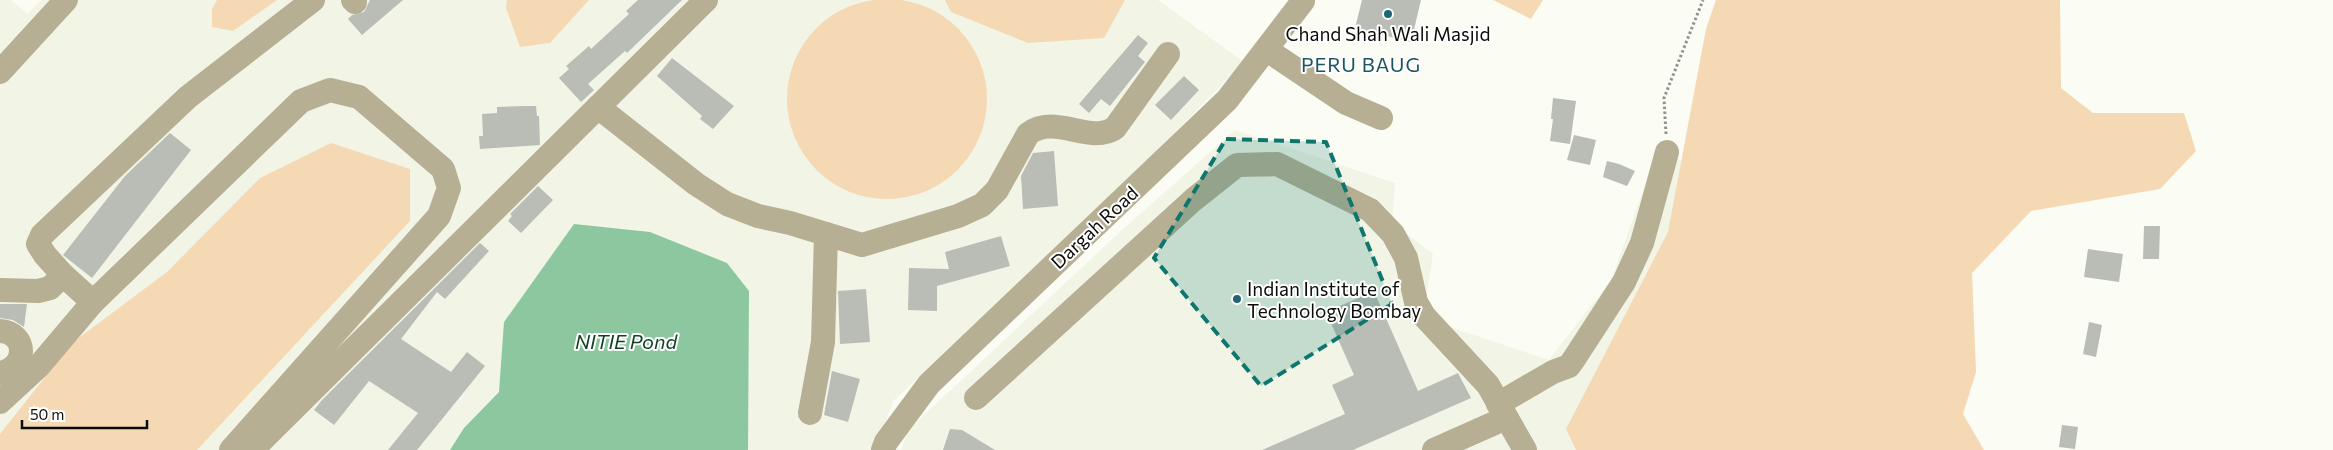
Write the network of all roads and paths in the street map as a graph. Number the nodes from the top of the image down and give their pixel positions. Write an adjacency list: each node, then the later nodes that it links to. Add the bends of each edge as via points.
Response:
1 (66, 0): 8 (street)
2 (312, 0): 13 (street, via 188,97 42,235 38,244)
3 (706, 0): 9 (street)
4 (1703, 0): 11 (path, via 1664,98)
5 (1303, 1): 6 (street, Dargah Road)
6 (1266, 50): 10 (street, via 1346,103); 23 (street, Dargah Road, via 1227,100 929,384)
7 (1168, 54): 12 (street, via 1115,128 1108,133 1094,134 1047,126 1028,134 997,190 982,205 958,216 862,245)
8 (0, 72)
9 (598, 107): 12 (street, via 696,184 727,204); 22 (street)
10 (1381, 118)
11 (1667, 152): 20 (street, via 1642,243 1624,282 1568,366 1553,372)
12 (826, 234): 21 (street, via 823,342)
13 (63, 275): 14 (street, via 50,288 38,291); 15 (street)
14 (0, 290)
15 (93, 302): 17 (street, via 38,367); 22 (street, via 301,101 330,90 359,97 443,169 449,188 439,216)
16 (0, 330): 17 (street, via 11,333 21,351)
17 (8, 377): 19 (street)
18 (976, 398): 20 (street, via 1193,200 1237,165 1276,164 1370,210 1393,234 1406,258 1416,302 1424,316 1488,385)
19 (0, 402)
20 (1502, 411): 24 (street); 25 (street)
21 (810, 414)
22 (250, 445)
23 (883, 450)
24 (1434, 450)
25 (1525, 450)

